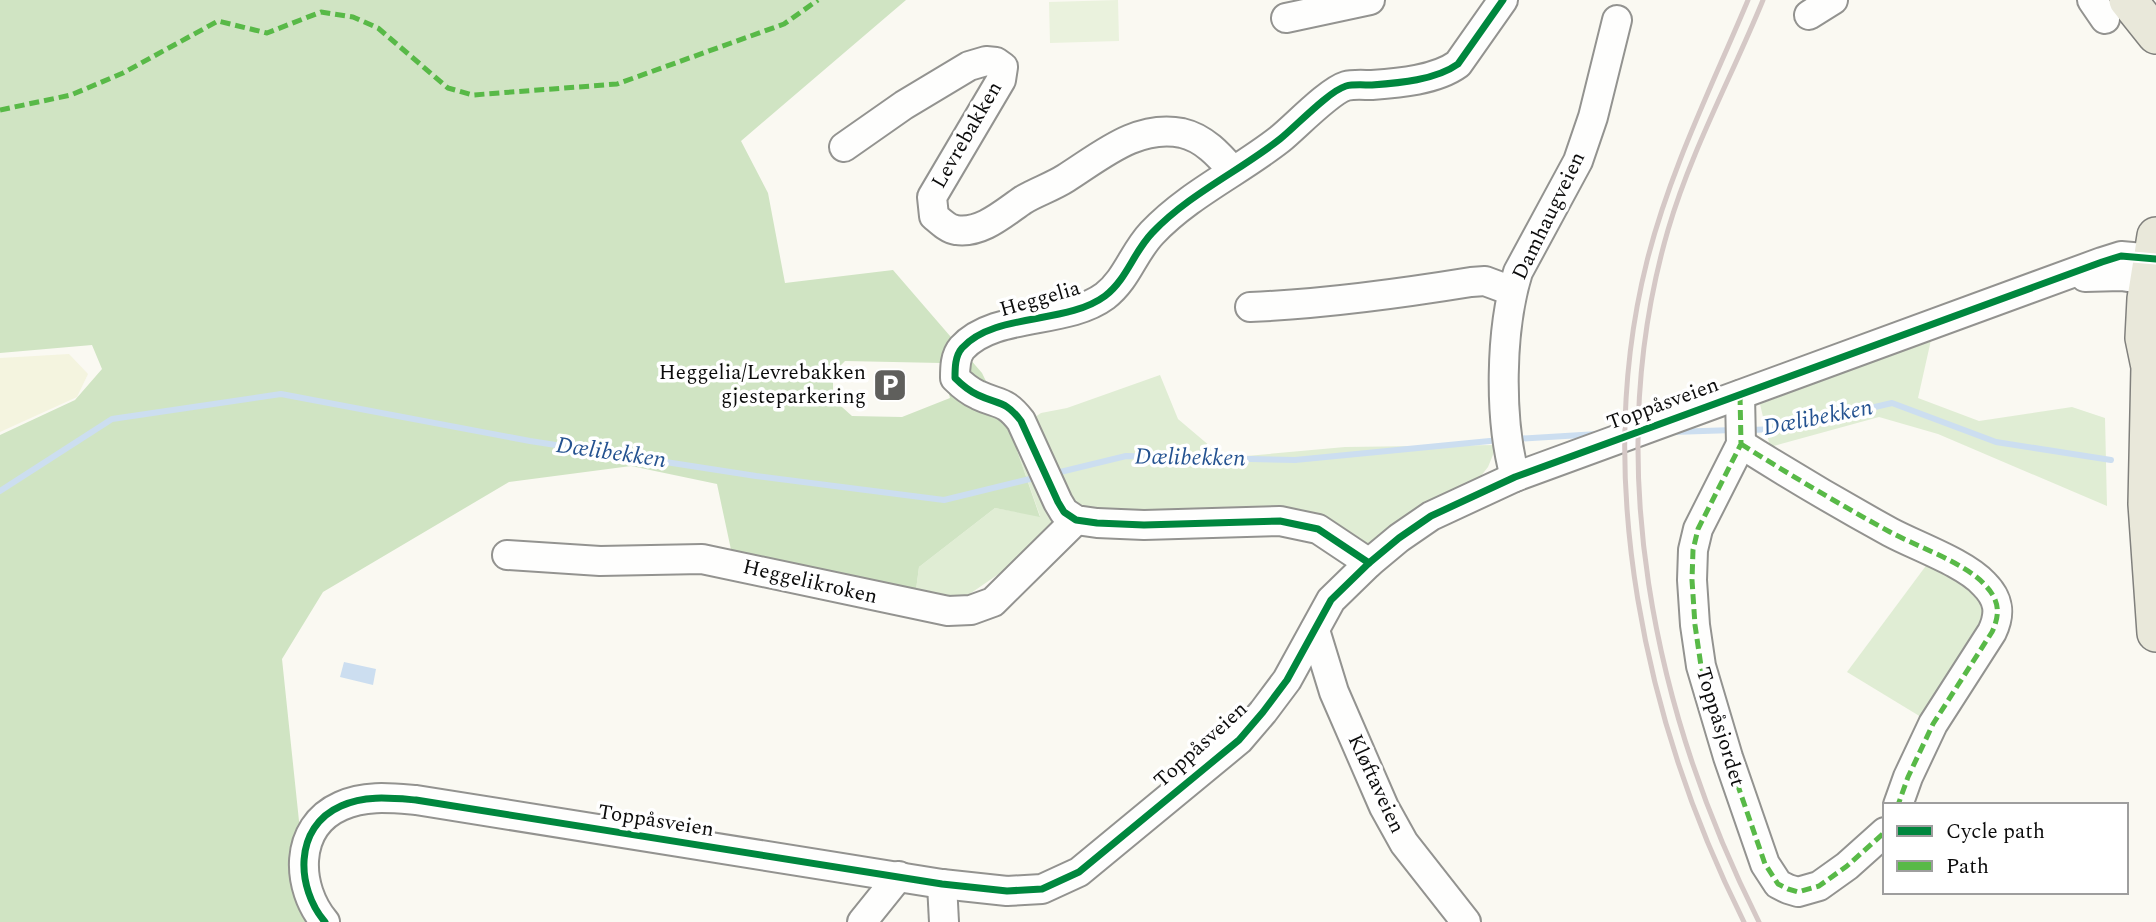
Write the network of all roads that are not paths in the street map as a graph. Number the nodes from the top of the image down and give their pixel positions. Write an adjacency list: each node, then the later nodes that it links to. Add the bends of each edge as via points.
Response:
1 (1370, 0): 6 (street)
2 (1503, 0): 10 (street, Heggelia, via 1458,64 1448,71 1345,86)
3 (1833, 0): 5 (street)
4 (2108, 6): 8 (main road)
5 (1809, 15)
6 (1286, 18)
7 (1617, 20): 12 (street, Damhaugveien, via 1578,161)
8 (2156, 35)
9 (844, 147): 10 (street, Levrebakken, via 904,105 969,66 986,61 1003,66 1001,80 932,197 934,216 944,225 956,230 988,223 1114,146 1159,132 1195,138)
10 (1233, 171): 18 (street, Heggelia, via 1170,214 1149,236 1122,280 1103,297 1076,310 979,335 961,349 955,378 981,397 1012,409)
11 (2154, 262): 14 (main road, via 2144,338); 15 (street, Toppåsveien, via 2121,256)
12 (1512, 291): 13 (street, Damhaugveien, via 1485,281 1315,304); 17 (street, Damhaugveien, via 1504,417)
13 (1250, 307)
14 (2153, 359): 22 (main road, via 2147,504)
15 (1740, 395): 16 (street, Toppåsjordet); 17 (street, Toppåsveien)
16 (1741, 444): 23 (street, via 1963,569 1983,582 1999,608 1992,632 1920,748); 24 (street, Toppåsjordet, via 1698,529 1692,570 1694,614 1701,666 1765,864 1778,884 1798,892 1809,890 1847,866)
17 (1515, 477): 20 (street, Toppåsveien, via 1432,516)
18 (1070, 516): 19 (street, Heggelikroken, via 993,602 971,610 914,605 702,559 600,561); 20 (street, via 1097,523 1143,525 1300,524 1318,528)
19 (507, 555)
20 (1369, 563): 21 (street, Toppåsveien, via 1331,600)
21 (1315, 630): 26 (street, Toppåsveien, via 1287,680 1239,740 1079,872 1042,890); 30 (street, Kløftaveien, via 1334,692 1384,807 1404,843)
22 (2156, 633)
23 (1899, 803)
24 (1883, 834)
25 (899, 876): 26 (street, Toppåsveien); 27 (street, Toppåsveien, via 416,800 358,800 325,817 304,855 307,890); 28 (street)
26 (942, 884): 29 (street)
27 (325, 922)
28 (862, 922)
29 (944, 922)
30 (1466, 922)

